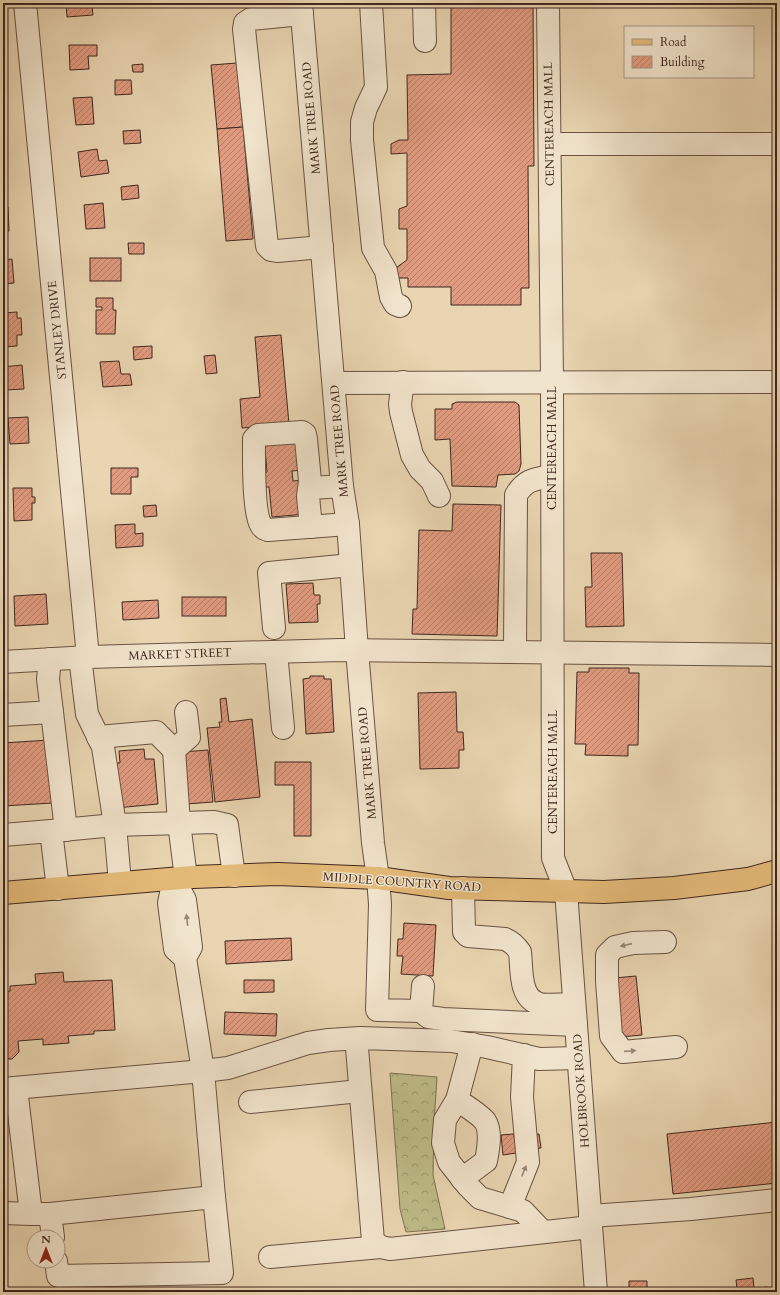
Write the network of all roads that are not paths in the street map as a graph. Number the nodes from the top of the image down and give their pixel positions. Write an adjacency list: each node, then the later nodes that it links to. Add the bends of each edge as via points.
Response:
1 (25, 3): 28 (street, STANLEY DRIVE)
2 (370, 3): 10 (street, via 376,87 362,122 363,148 373,248 386,271 391,297 395,304)
3 (424, 3): 6 (street)
4 (548, 3): 7 (street, CENTEREACH MALL)
5 (302, 8): 9 (street, MARK TREE ROAD); 9 (street, via 251,19 245,23 244,29 267,246 277,251)
6 (425, 41)
7 (550, 144): 8 (street); 11 (street, CENTEREACH MALL)
8 (777, 144)
9 (322, 246): 14 (street, MARK TREE ROAD)
10 (400, 306)
11 (552, 381): 12 (street); 13 (street); 15 (street, CENTEREACH MALL)
12 (403, 382): 14 (street); 18 (street, via 400,404 412,455 420,469 432,481)
13 (777, 382)
14 (334, 383): 17 (street, MARK TREE ROAD)
15 (552, 476): 25 (street, via 530,480 516,495); 26 (street, CENTEREACH MALL)
16 (310, 481): 17 (street, via 312,488); 20 (street, via 308,496); 20 (street, via 304,433 255,437 256,499 260,525 268,530)
17 (342, 486): 19 (street, MARK TREE ROAD)
18 (439, 496)
19 (348, 524): 20 (street); 21 (street, MARK TREE ROAD)
20 (311, 527)
21 (351, 565): 22 (street, via 269,573); 23 (street, MARK TREE ROAD)
22 (274, 628)
23 (357, 650): 24 (street, MARKET STREET); 25 (street, MARKET STREET); 44 (street, MARK TREE ROAD)
24 (276, 652): 28 (street, MARKET STREET); 34 (street)
25 (515, 652): 26 (street, MARKET STREET)
26 (553, 653): 27 (street, MARKET STREET); 48 (street, CENTEREACH MALL, via 553,858)
27 (777, 655)
28 (84, 657): 29 (street, MARKET STREET); 35 (street, STANLEY DRIVE, via 87,714)
29 (50, 659): 30 (street, MARKET STREET); 31 (street, via 48,679)
30 (3, 662)
31 (52, 712): 33 (street); 39 (street)
32 (186, 712): 36 (street, via 189,737)
33 (3, 715)
34 (283, 728)
35 (98, 737): 36 (street, via 156,732); 38 (street, STANLEY DRIVE, via 103,747)
36 (174, 750): 37 (street)
37 (179, 823): 38 (street); 42 (street, via 214,822 227,825); 43 (street)
38 (115, 825): 39 (street); 45 (street, STANLEY DRIVE)
39 (58, 830): 40 (street); 47 (street)
40 (3, 835)
41 (777, 871): 48 (main road, MIDDLE COUNTRY ROAD, via 748,879 674,888 604,892)
42 (234, 876): 43 (main road, MIDDLE COUNTRY ROAD); 44 (main road, MIDDLE COUNTRY ROAD, via 278,874)
43 (180, 878): 45 (main road, MIDDLE COUNTRY ROAD); 61 (street, via 191,947 185,958)
44 (378, 878): 46 (main road, MIDDLE COUNTRY ROAD); 53 (street, MARK TREE ROAD, via 380,904 377,1010)
45 (120, 883): 47 (main road, MIDDLE COUNTRY ROAD)
46 (463, 888): 48 (main road, MIDDLE COUNTRY ROAD); 52 (street, via 464,932 468,936 505,939 517,947)
47 (58, 889): 49 (main road, MIDDLE COUNTRY ROAD)
48 (566, 891): 54 (street, HOLBROOK ROAD)
49 (3, 893)
50 (665, 942): 58 (street, one-way to 58, via 633,943 615,947 607,955 611,1036 623,1052)
51 (423, 986): 53 (street)
52 (528, 997): 54 (street, via 537,1004); 55 (street, via 515,1002 511,1010)
53 (421, 1011): 55 (street, via 428,1018)
54 (575, 1015): 55 (street); 60 (street, HOLBROOK ROAD)
55 (511, 1022)
56 (360, 1038): 57 (street); 61 (street, via 308,1043 228,1068); 63 (street, via 357,1048)
57 (472, 1044): 59 (street); 64 (street)
58 (676, 1047)
59 (524, 1055): 60 (street, via 539,1058); 69 (street, one-way to 59, via 528,1162 522,1097)
60 (578, 1058): 72 (street, HOLBROOK ROAD)
61 (203, 1071): 62 (street); 67 (street)
62 (10, 1088): 71 (street)
63 (360, 1091): 65 (street); 75 (street, via 373,1241)
64 (458, 1100): 66 (street, via 445,1120 443,1143 448,1162); 66 (street, via 485,1122 489,1145 486,1161)
65 (250, 1102)
66 (462, 1179): 69 (street, via 480,1198)
67 (214, 1197): 71 (street); 77 (street, via 222,1273 58,1276)
68 (777, 1200): 72 (street)
69 (510, 1207): 74 (street, via 523,1211)
70 (3, 1213): 71 (street)
71 (40, 1214): 73 (street)
72 (591, 1222): 74 (street); 78 (street, HOLBROOK ROAD)
73 (48, 1229)
74 (543, 1232): 75 (street, via 390,1249)
75 (381, 1247): 76 (street)
76 (270, 1257)
77 (57, 1269)
78 (596, 1292)

